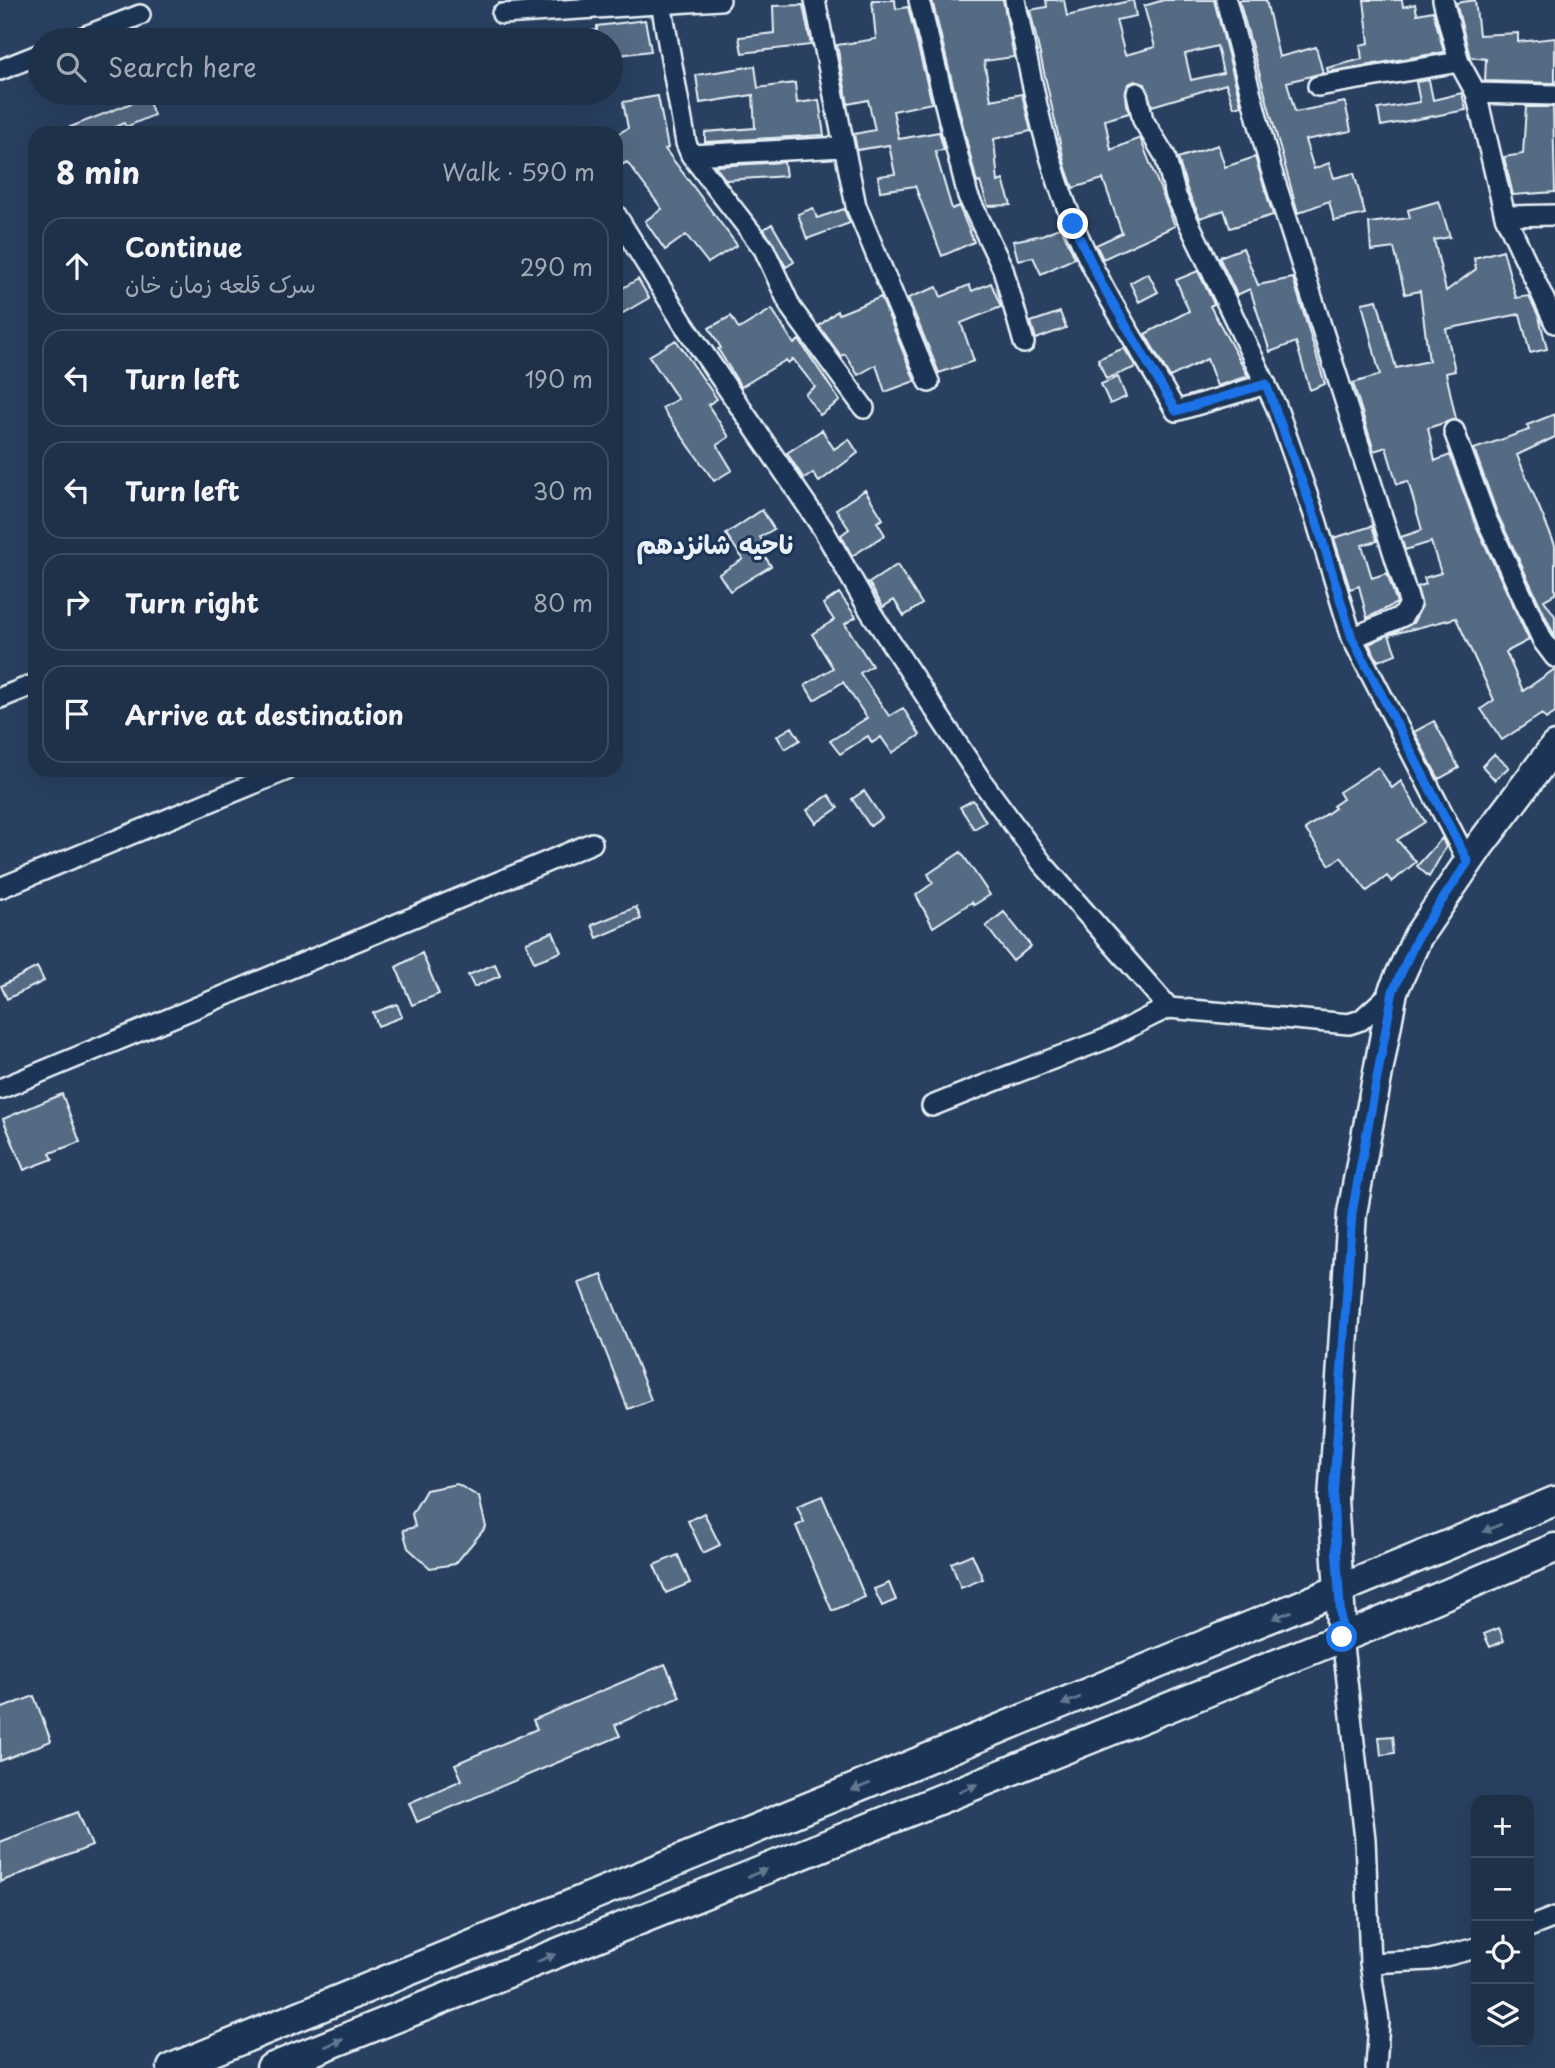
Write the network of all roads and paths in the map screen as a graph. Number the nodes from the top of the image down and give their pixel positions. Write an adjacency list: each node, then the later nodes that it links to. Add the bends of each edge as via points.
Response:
1 (720, 0): 7 (street)
2 (815, 0): 18 (street)
3 (919, 0): 24 (street, via 968,195 1003,270)
4 (1015, 0): 26 (street, via 1046,150 1073,224 1101,283 1176,411)
5 (1226, 0): 29 (street, via 1270,166 1410,604 1403,616)
6 (1443, 0): 12 (street)
7 (661, 3): 9 (street); 19 (street)
8 (140, 15): 10 (street)
9 (502, 15)
10 (106, 28)
11 (28, 59): 13 (street)
12 (1459, 62): 14 (street); 16 (street)
13 (0, 70)
14 (1318, 86)
15 (1137, 93): 26 (street, via 1143,120 1165,156 1176,196)
16 (1476, 93): 17 (street); 21 (street)
17 (1555, 95)
18 (843, 147): 19 (street); 25 (street, via 856,206)
19 (691, 155): 27 (street, via 764,248 791,307)
20 (1555, 215): 21 (street)
21 (1505, 216): 23 (street)
22 (623, 226): 39 (street, via 683,324 823,529 870,611 983,783 1042,863)
23 (1555, 323)
24 (1024, 343)
25 (929, 382)
26 (1266, 384): 29 (street, via 1316,520)
27 (864, 408)
28 (1454, 431): 30 (street, via 1486,518 1531,617)
29 (1352, 638): 36 (street)
30 (1555, 657)
31 (28, 687): 32 (street)
32 (0, 698)
33 (1555, 746): 36 (main road)
34 (270, 777): 37 (street)
35 (592, 843): 40 (street)
36 (1468, 862): 38 (main road, via 1418,936)
37 (0, 888)
38 (1393, 991): 39 (street, via 1361,1020 1349,1024); 44 (main road, via 1352,1213 1333,1499)
39 (1169, 1008): 41 (street, via 1103,1040)
40 (0, 1089)
41 (932, 1106)
42 (1555, 1502): 44 (main road, one-way to 44)
43 (1555, 1548): 45 (main road)
44 (1339, 1591): 45 (main road); 50 (main road, one-way to 50)
45 (1342, 1637): 49 (street, via 1365,1839); 51 (main road, one-way to 45)
46 (1555, 1917): 47 (street)
47 (1534, 1925)
48 (1471, 1949): 49 (street, via 1430,1960)
49 (1370, 1964): 52 (street, via 1379,2022)
50 (172, 2068)
51 (271, 2068)
52 (1376, 2068)

